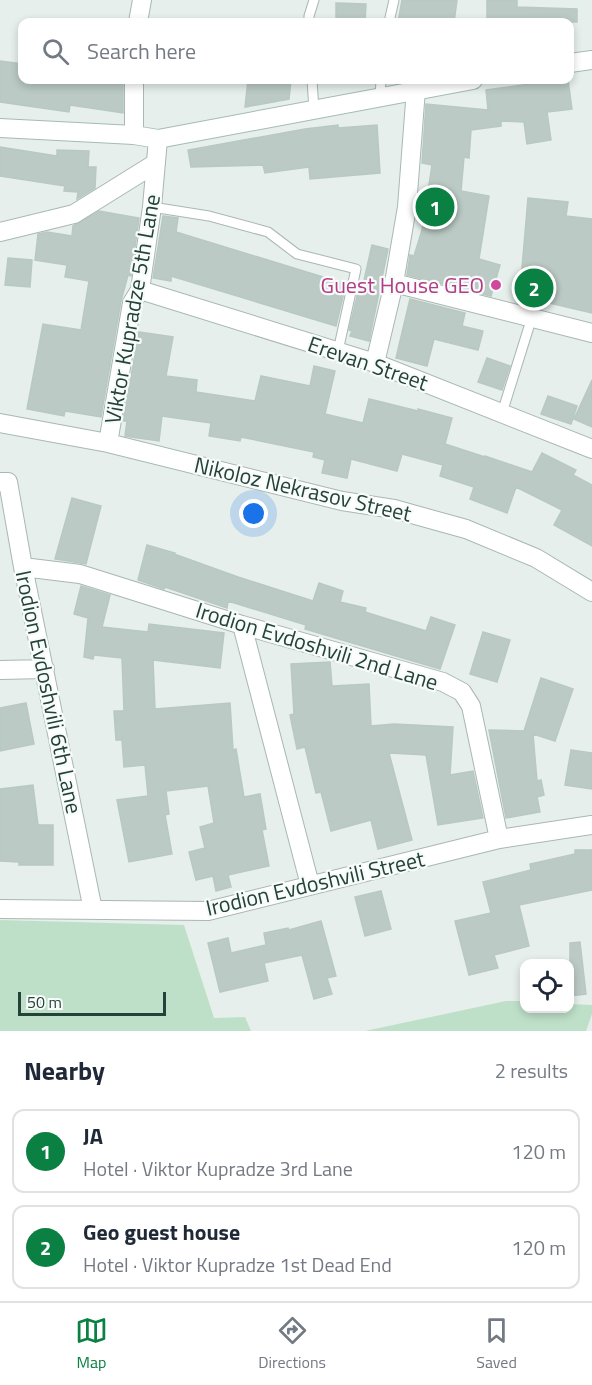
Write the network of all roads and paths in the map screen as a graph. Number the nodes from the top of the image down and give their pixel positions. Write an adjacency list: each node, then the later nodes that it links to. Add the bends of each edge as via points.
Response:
1 (142, 0): 4 (street)
2 (314, 0): 5 (lane)
3 (394, 0): 6 (lane)
4 (139, 18)
5 (309, 18)
6 (390, 18)
7 (592, 60): 8 (street)
8 (574, 62)
9 (134, 84): 17 (street)
10 (312, 84): 15 (lane)
11 (381, 84): 14 (lane)
12 (447, 84): 13 (street)
13 (416, 89): 14 (street); 22 (street, via 407,207)
14 (380, 98): 15 (street)
15 (314, 110): 18 (street)
16 (0, 128): 17 (street)
17 (134, 135): 18 (street)
18 (158, 139): 19 (street, Viktor Kupradze 5th Lane)
19 (156, 163): 20 (street, Viktor Kupradze 5th Lane); 21 (street, via 74,214)
20 (152, 207): 23 (street, Viktor Kupradze 5th Lane); 26 (lane, via 209,216 268,232 297,254 356,269)
21 (0, 232)
22 (394, 283): 24 (street); 27 (street)
23 (140, 290): 26 (street, Erevan Street); 30 (street, Viktor Kupradze 5th Lane, via 132,303)
24 (532, 317): 25 (street); 28 (lane)
25 (592, 333)
26 (338, 351): 27 (street, Erevan Street)
27 (375, 363): 28 (street, Erevan Street)
28 (502, 413): 31 (street, Erevan Street)
29 (0, 423): 30 (street, Nikoloz Nekrasov Street)
30 (108, 443): 34 (street, Nikoloz Nekrasov Street, via 342,501 394,508 466,529 536,558)
31 (592, 448)
32 (0, 482): 33 (street, Irodion Evdoshvili 6th Lane, via 8,482)
33 (23, 567): 35 (street, Irodion Evdoshvili 2nd Lane, via 81,574); 36 (street, Irodion Evdoshvili 6th Lane)
34 (592, 592)
35 (242, 625): 39 (street, Irodion Evdoshvili 2nd Lane, via 443,682 462,692 471,706); 40 (street)
36 (45, 669): 37 (street); 42 (street, Irodion Evdoshvili 6th Lane)
37 (0, 670)
38 (592, 825): 39 (street, Irodion Evdoshvili Street)
39 (499, 839): 40 (street, Irodion Evdoshvili Street)
40 (310, 885): 42 (street, Irodion Evdoshvili Street, via 208,911)
41 (0, 909): 42 (street, Irodion Evdoshvili Street)
42 (93, 910)

